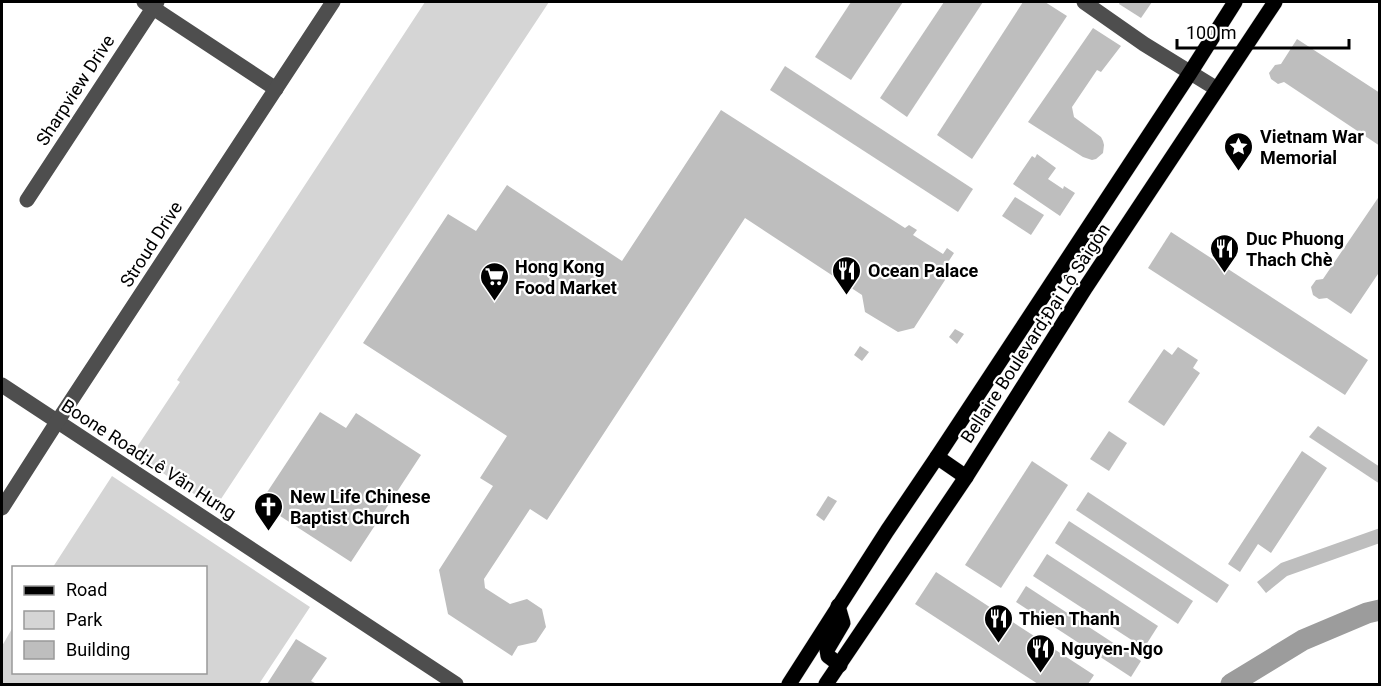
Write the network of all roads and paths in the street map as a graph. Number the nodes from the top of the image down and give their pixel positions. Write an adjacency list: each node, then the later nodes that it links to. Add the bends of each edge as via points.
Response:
1 (333, 2): 7 (street, Stroud Drive)
2 (1084, 2): 6 (street)
3 (1235, 2): 6 (main road, Bellaire Boulevard;Đại Lộ Sàigòn)
4 (1275, 2): 8 (main road, Bellaire Boulevard;Đại Lộ Sàigòn)
5 (151, 3): 7 (street); 9 (street, Sharpview Drive)
6 (1190, 73): 8 (street); 12 (main road, Bellaire Boulevard;Đại Lộ Sàigòn)
7 (276, 89): 11 (street, Stroud Drive)
8 (1217, 90): 13 (main road, Bellaire Boulevard;Đại Lộ Sàigòn)
9 (27, 200)
10 (2, 385): 11 (street, Boone Road;Lê Văn Hưng)
11 (57, 422): 14 (street, Stroud Drive); 17 (street, Boone Road;Lê Văn Hưng)
12 (937, 457): 13 (main road); 15 (main road, Bellaire Boulevard;Đại Lộ Sàigòn)
13 (966, 477): 16 (main road, Bellaire Boulevard;Đại Lộ Sàigòn)
14 (3, 501)
15 (838, 606): 16 (main road, via 843,623 827,650 828,656); 18 (main road, Bellaire Boulevard;Đại Lộ Sàigòn)
16 (840, 665): 19 (main road, Bellaire Boulevard;Đại Lộ Sàigòn)
17 (456, 684)
18 (789, 684)
19 (826, 684)

